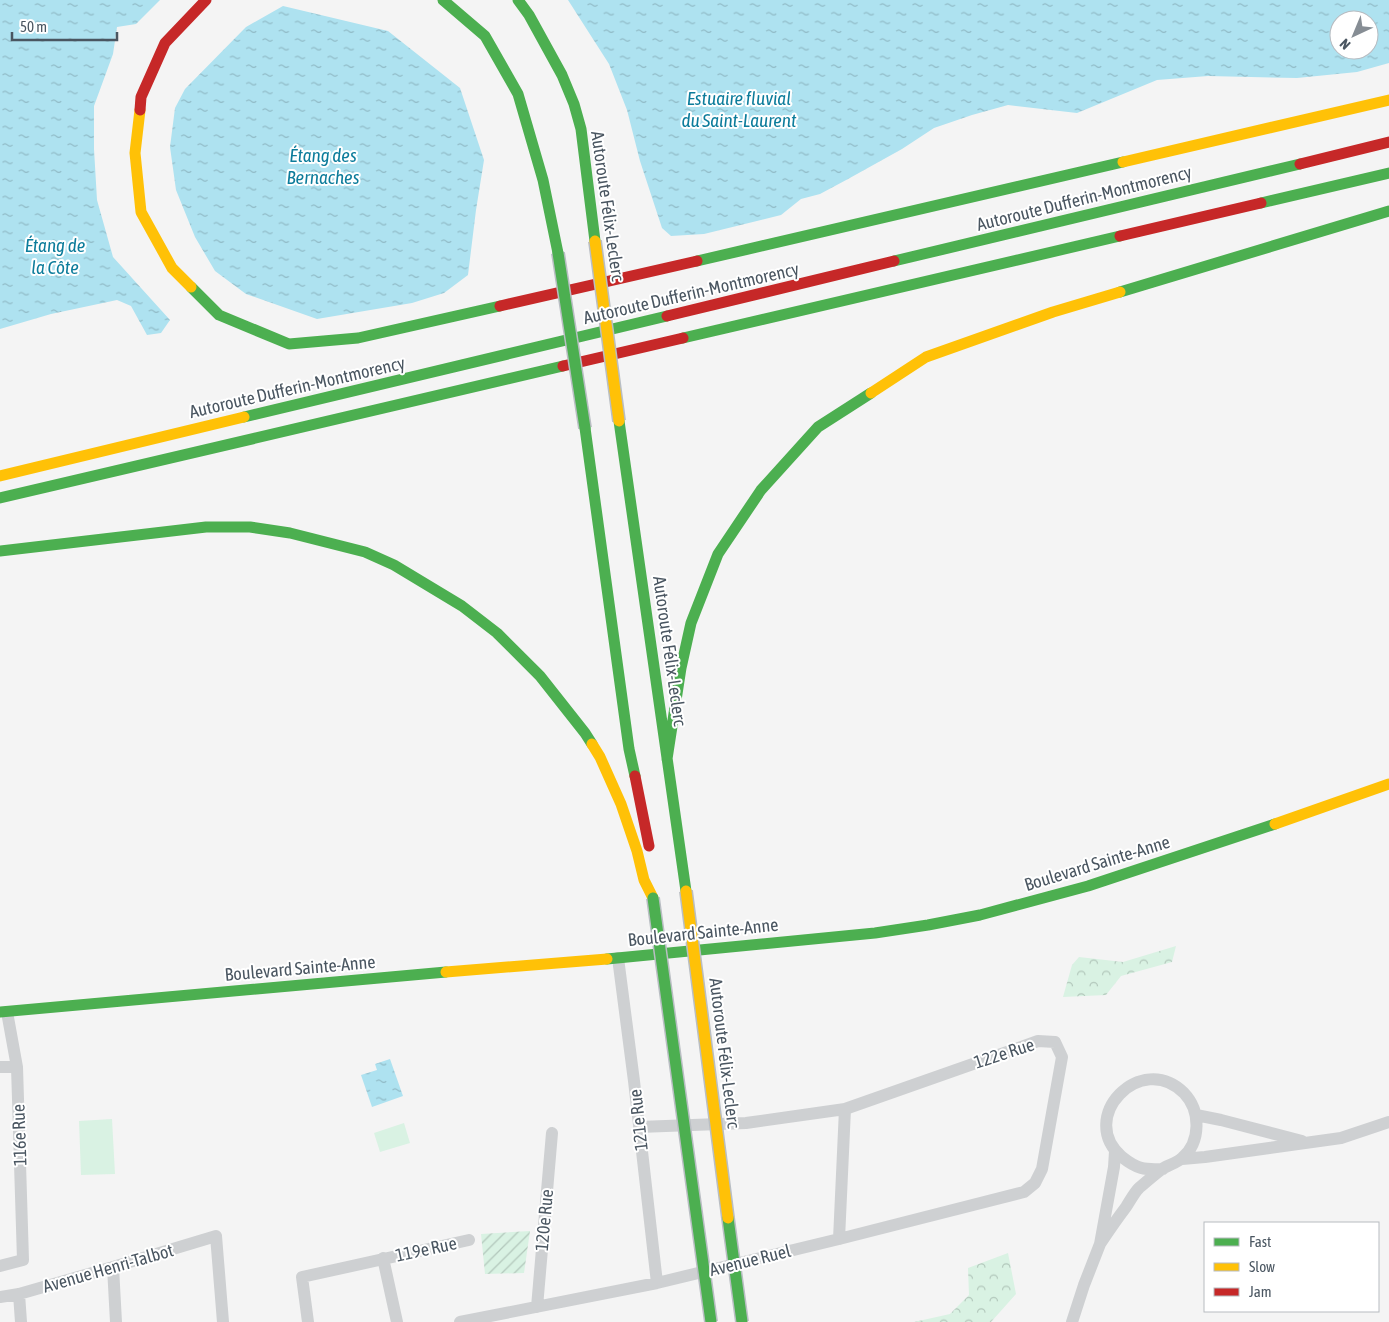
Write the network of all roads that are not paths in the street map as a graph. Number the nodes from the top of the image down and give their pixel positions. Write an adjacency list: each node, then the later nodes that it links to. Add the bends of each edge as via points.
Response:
1 (206, 0): 4 (main road, via 165,43 141,97 135,153 142,212 172,268 219,315 289,344 358,338)
2 (442, 0): 13 (main road, bridge, via 485,36 503,65 518,94 544,180 585,428 629,749 648,841)
3 (518, 0): 11 (main road, Autoroute Félix-Leclerc, bridge, via 562,75 581,129)
4 (1389, 100)
5 (1389, 142): 8 (main road, Autoroute Dufferin-Montmorency)
6 (1389, 173): 9 (main road)
7 (1389, 211): 11 (main road, via 1053,312 926,357 818,427 761,490 718,554 691,623)
8 (0, 476)
9 (0, 498)
10 (0, 551): 13 (main road, via 206,527 250,527 290,533 365,552 394,565 462,606 497,633 540,676 580,726 600,757 621,804 644,880)
11 (667, 759): 45 (main road, Autoroute Félix-Leclerc, bridge)
12 (1389, 784): 14 (main road, Boulevard Sainte-Anne, via 1088,886 980,915 875,933)
13 (653, 898): 44 (main road, bridge)
14 (618, 958): 15 (main road, Boulevard Sainte-Anne); 21 (street, 121e Rue)
15 (4, 1012): 17 (street, 116e Rue)
16 (0, 1067): 17 (street)
17 (17, 1067): 32 (street, 116e Rue, via 23,1260)
18 (845, 1109): 21 (street, 122e Rue, via 746,1123); 27 (street, 122e Rue, via 1038,1041 1055,1042 1062,1057 1042,1169); 28 (street)
19 (1196, 1115): 23 (street); 24 (street, via 1192,1104 1176,1086 1152,1079 1129,1085 1112,1102 1108,1114 1106,1127); 25 (street, via 1195,1139)
20 (1389, 1122): 23 (street, via 1341,1138)
21 (639, 1128): 34 (street, 121e Rue)
22 (552, 1134): 37 (street, 120e Rue)
23 (1307, 1142): 25 (street)
24 (1115, 1151): 26 (street, via 1133,1166 1148,1170); 30 (street)
25 (1182, 1159): 26 (street)
26 (1163, 1168): 30 (street, via 1138,1190)
27 (1035, 1183): 28 (street, Avenue Ruel, via 1024,1192)
28 (839, 1239): 34 (street, Avenue Ruel)
29 (468, 1240): 31 (street, 119e Rue)
30 (1100, 1244): 46 (street)
31 (383, 1258): 41 (street, 119e Rue, via 302,1277); 42 (street, 119e Rue)
32 (0, 1266)
33 (113, 1267): 35 (street, Avenue Henri-Talbot); 39 (street); 40 (street, Avenue Henri-Talbot, via 216,1236)
34 (656, 1283): 37 (street, Avenue Ruel)
35 (19, 1294): 36 (street, Avenue Henri-Talbot); 38 (street)
36 (0, 1297)
37 (537, 1307): 43 (street, Avenue Ruel)
38 (21, 1322)
39 (116, 1322)
40 (223, 1322)
41 (308, 1322)
42 (397, 1322)
43 (460, 1322)
44 (711, 1322)
45 (742, 1322)
46 (1072, 1322)

